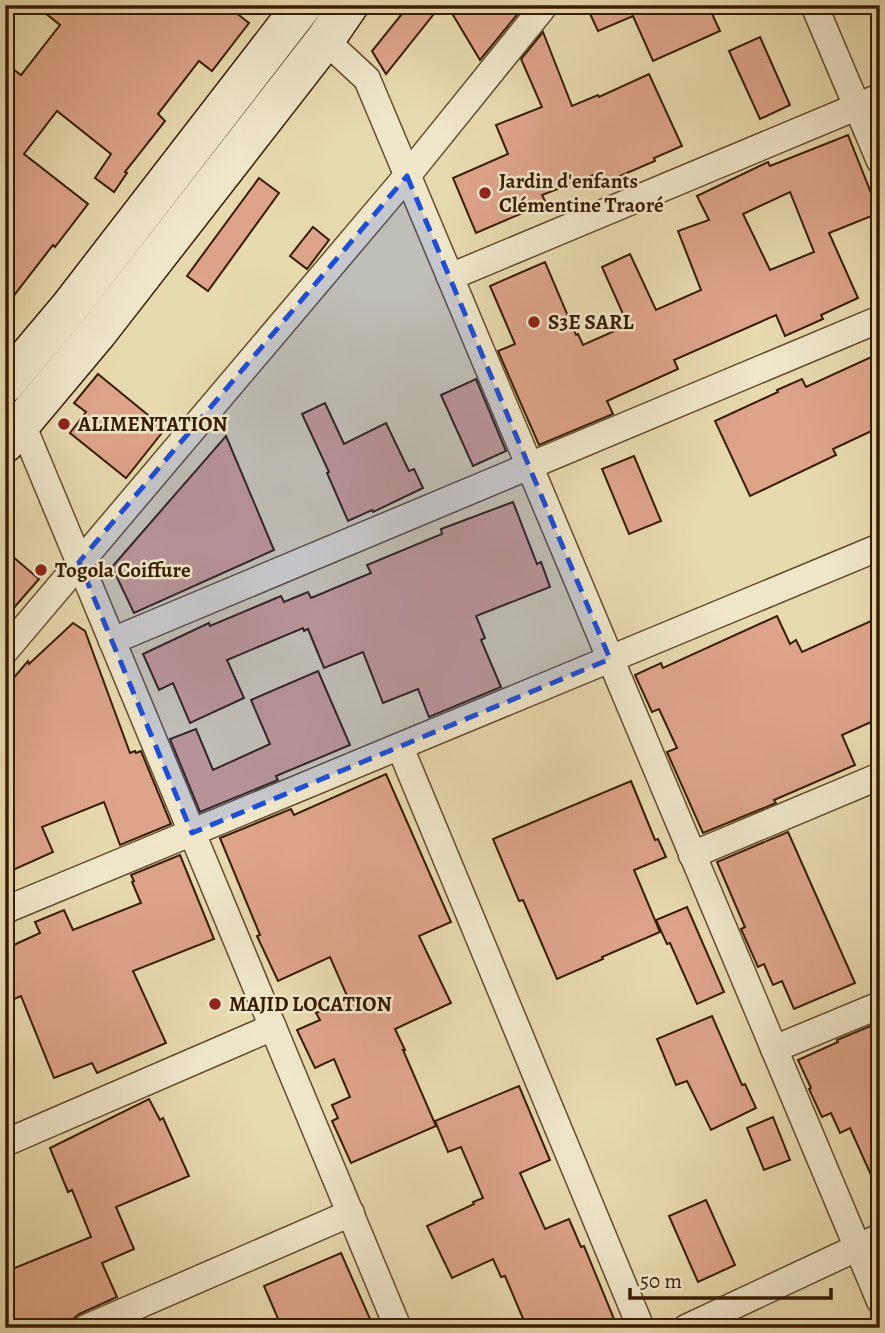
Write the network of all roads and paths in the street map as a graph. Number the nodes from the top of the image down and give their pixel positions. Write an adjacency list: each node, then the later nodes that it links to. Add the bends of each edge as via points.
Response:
1 (303, 5): 11 (main road)
2 (349, 5): 5 (main road)
3 (545, 5): 8 (street)
4 (814, 5): 6 (street)
5 (324, 40): 8 (street, via 367,79); 12 (main road, via 99,332)
6 (868, 102): 7 (street); 9 (street)
7 (880, 161)
8 (407, 176): 9 (street); 15 (street)
9 (450, 277): 13 (street)
10 (880, 319): 13 (street)
11 (5, 384)
12 (13, 434): 15 (street)
13 (529, 466): 16 (street); 18 (street)
14 (880, 547): 18 (street)
15 (79, 562): 16 (street); 17 (street)
16 (112, 641): 21 (street)
17 (5, 651)
18 (610, 659): 19 (street); 22 (street)
19 (400, 747): 21 (street); 33 (street)
20 (880, 776): 22 (street)
21 (192, 833): 23 (street); 25 (street)
22 (692, 855): 26 (street)
23 (5, 910)
24 (880, 1005): 26 (street)
25 (273, 1027): 27 (street); 28 (street)
26 (774, 1049): 29 (street)
27 (5, 1143)
28 (351, 1213): 31 (street); 32 (street)
29 (868, 1242): 30 (street); 34 (street)
30 (880, 1301)
31 (86, 1328)
32 (398, 1328)
33 (641, 1328)
34 (686, 1328)

